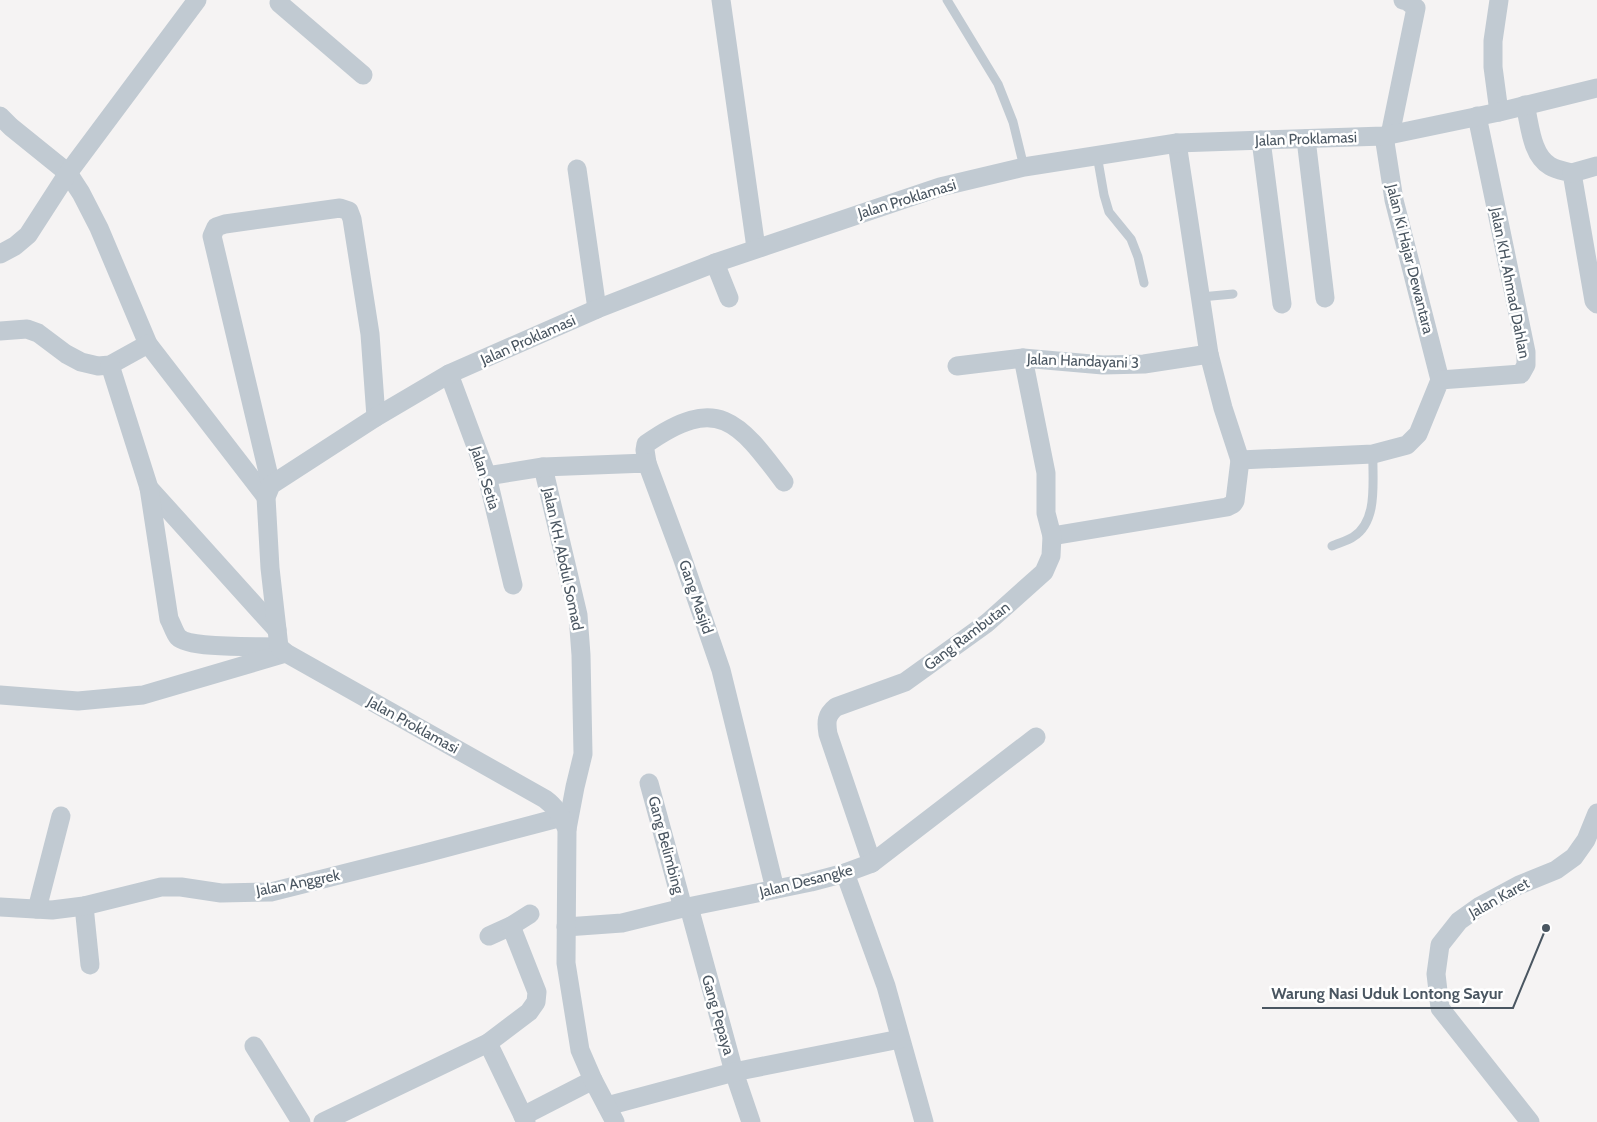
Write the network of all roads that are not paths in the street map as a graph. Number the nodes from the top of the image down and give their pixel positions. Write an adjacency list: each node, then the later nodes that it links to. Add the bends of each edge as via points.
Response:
1 (197, 0): 21 (street)
2 (721, 0): 23 (street)
3 (947, 0): 19 (lane, via 998,84 1014,122)
4 (1403, 0): 13 (street, via 1416,8)
5 (1499, 0): 10 (street, via 1493,41)
6 (279, 1): 7 (street)
7 (363, 75)
8 (1597, 88): 9 (street, Jalan Proklamasi)
9 (1525, 105): 10 (street, Jalan Proklamasi); 22 (street, via 1541,159 1551,167)
10 (1499, 112): 12 (street, Jalan Proklamasi)
11 (0, 116): 21 (street)
12 (1476, 116): 13 (street, Jalan Proklamasi); 41 (street, Jalan KH. Ahmad Dahlan, via 1526,352 1526,366 1521,374)
13 (1387, 136): 14 (street, Jalan Proklamasi); 41 (street, Jalan Ki Hajar Dewantara, via 1394,200)
14 (1306, 139): 15 (street, Jalan Proklamasi); 30 (street)
15 (1261, 140): 16 (street, Jalan Proklamasi); 31 (street)
16 (1177, 143): 17 (street, Jalan Proklamasi); 28 (street)
17 (1097, 155): 19 (street, Jalan Proklamasi); 26 (lane, via 1110,212 1131,240)
18 (1597, 166): 22 (street)
19 (1024, 167): 23 (street, Jalan Proklamasi, via 940,187)
20 (577, 169): 33 (street)
21 (68, 173): 24 (street, via 28,235); 35 (street, via 99,228)
22 (1572, 173): 32 (street)
23 (756, 248): 25 (street, Jalan Proklamasi)
24 (0, 254)
25 (715, 263): 29 (street); 33 (street, Jalan Proklamasi)
26 (1144, 283)
27 (1233, 294): 28 (lane)
28 (1200, 297): 36 (street)
29 (729, 298)
30 (1325, 298)
31 (1282, 304)
32 (1597, 304)
33 (598, 309): 40 (street, Jalan Proklamasi)
34 (0, 331): 38 (street, via 27,329 81,362)
35 (148, 344): 38 (street); 50 (street)
36 (1209, 354): 37 (street, Jalan Handayani 3, via 1144,364); 44 (street)
37 (1023, 358): 39 (street, Jalan Handayani 3); 51 (street, Gang Rambutan, via 1046,473 1046,513)
38 (110, 365): 49 (street)
39 (957, 366)
40 (449, 374): 42 (street, Jalan Proklamasi); 47 (street, Jalan Setia)
41 (1440, 380): 43 (street, via 1418,434 1407,445)
42 (376, 417): 50 (street, Jalan Proklamasi); 50 (street, via 370,334 349,211 340,208 216,227 212,236)
43 (1373, 454): 44 (street); 52 (lane, via 1371,514 1365,526 1353,537)
44 (1240, 460): 51 (street, via 1235,501 1228,508)
45 (647, 463): 46 (street); 48 (street, via 646,444 700,417 718,418 750,438); 63 (street, Gang Masjid, via 721,670)
46 (543, 467): 47 (street); 60 (street, Jalan KH. Abdul Somad, via 578,615 581,655 583,754)
47 (487, 476): 53 (street, Jalan Setia)
48 (784, 482)
49 (149, 488): 54 (street); 54 (street, via 169,619 177,636 186,642 202,645)
50 (268, 491): 54 (street, via 270,568)
51 (1052, 536): 61 (street, Gang Rambutan, via 1051,556 1044,572 987,623 905,682 829,712 826,720 828,734)
52 (1332, 546)
53 (514, 585)
54 (280, 643): 55 (street, via 143,695 78,701); 60 (street, Jalan Proklamasi, via 545,799 554,805)
55 (0, 695)
56 (1036, 737): 61 (street, Jalan Desangke)
57 (649, 783): 66 (street, Gang Belimbing)
58 (1597, 813): 85 (street, Jalan Karet, via 1586,840 1574,857 1556,870 1480,906 1460,921 1440,945 1436,974 1440,1008)
59 (61, 816): 67 (street)
60 (564, 823): 64 (street, Jalan Anggrek, via 271,892 221,893 181,887 161,888); 70 (street)
61 (872, 863): 62 (street, Jalan Desangke)
62 (845, 873): 63 (street, Jalan Desangke); 73 (street, via 886,986)
63 (775, 889): 66 (street, Jalan Desangke)
64 (84, 906): 67 (street, Jalan Anggrek); 72 (street)
65 (0, 907): 67 (street, Jalan Anggrek)
66 (686, 907): 70 (street, Jalan Desangke, via 622,923); 76 (street, Gang Pepaya)
67 (37, 909)
68 (530, 914): 69 (street)
69 (511, 926): 71 (street); 74 (street, via 536,987 536,1002 529,1012)
70 (566, 927): 77 (street, via 566,963 580,1050)
71 (489, 936)
72 (90, 964)
73 (900, 1039): 76 (street); 84 (street)
74 (488, 1043): 79 (street); 80 (street)
75 (254, 1046): 81 (street)
76 (734, 1072): 78 (street); 83 (street, Gang Pepaya)
77 (593, 1080): 78 (street); 80 (street)
78 (611, 1114)
79 (352, 1116): 82 (street)
80 (525, 1119)
81 (301, 1122)
82 (323, 1122)
83 (751, 1122)
84 (924, 1122)
85 (1530, 1122)

